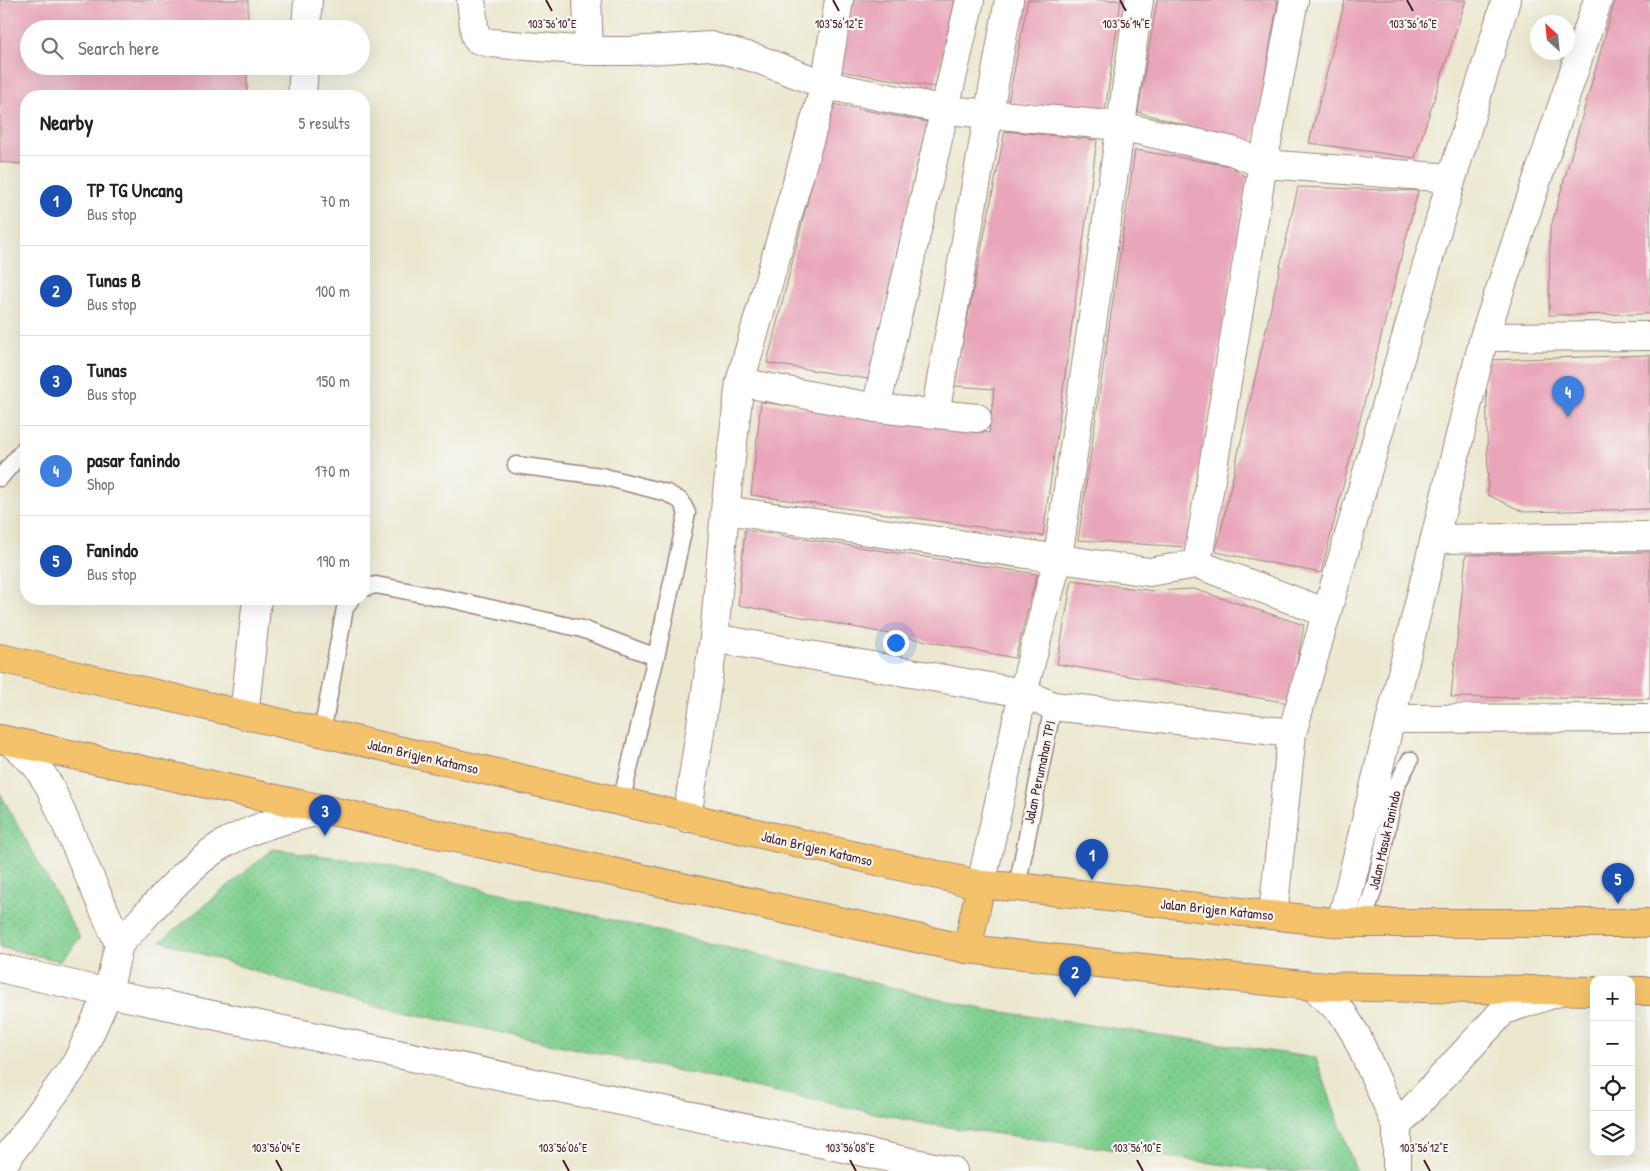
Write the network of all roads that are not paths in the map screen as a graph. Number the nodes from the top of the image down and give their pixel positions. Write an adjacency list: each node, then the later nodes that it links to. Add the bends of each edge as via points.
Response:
1 (308, 0): 11 (street)
2 (471, 0): 12 (street, via 477,39)
3 (587, 0): 12 (street)
4 (839, 0): 14 (street)
5 (970, 0): 16 (street)
6 (1010, 0): 17 (street)
7 (1139, 0): 18 (street)
8 (1294, 0): 19 (street)
9 (1506, 0): 20 (street)
10 (1598, 0): 22 (street)
11 (307, 20)
12 (588, 51): 14 (street, via 710,46 755,58)
13 (303, 75): 15 (street)
14 (825, 85): 16 (street); 23 (street)
15 (302, 90)
16 (946, 110): 17 (street); 24 (street)
17 (988, 114): 18 (street); 25 (street)
18 (1120, 126): 19 (street, via 1232,151); 33 (street)
19 (1262, 164): 20 (street); 34 (street)
20 (1452, 178): 38 (street)
21 (1650, 336): 22 (street)
22 (1484, 337): 32 (street)
23 (740, 382): 24 (street); 30 (street)
24 (876, 408): 25 (street)
25 (935, 414): 26 (street)
26 (977, 418)
27 (20, 454): 29 (lane)
28 (516, 465): 40 (lane, via 601,476 667,492 681,501 687,514)
29 (0, 478)
30 (725, 510): 33 (street); 39 (street)
31 (1650, 536): 32 (street)
32 (1435, 539): 46 (street)
33 (1058, 558): 34 (street, via 1150,572); 42 (street)
34 (1197, 564): 38 (street)
35 (370, 586): 40 (lane, via 460,600 582,629)
36 (256, 605): 44 (street)
37 (347, 605): 48 (lane)
38 (1327, 613): 47 (street)
39 (714, 638): 42 (street); 53 (street)
40 (656, 657): 51 (lane)
41 (0, 658): 44 (main road, Jalan Brigjen Katamso)
42 (1023, 693): 43 (street); 54 (street)
43 (1053, 706): 47 (street); 55 (lane, Jalan Perumahan TPI)
44 (244, 715): 48 (main road, Jalan Brigjen Katamso)
45 (1650, 718): 46 (street)
46 (1391, 719): 57 (street)
47 (1292, 732): 56 (street)
48 (322, 733): 51 (main road, Jalan Brigjen Katamso)
49 (6, 741): 52 (main road); 59 (street, via 36,765 50,787)
50 (1410, 760): 57 (lane, Jalan Masuk Fanindo, via 1396,786 1376,882)
51 (621, 802): 53 (main road, Jalan Brigjen Katamso)
52 (324, 810): 59 (street, via 279,820 219,847 190,870); 60 (main road)
53 (687, 818): 54 (main road, Jalan Brigjen Katamso)
54 (981, 885): 55 (main road, Jalan Brigjen Katamso); 60 (main road)
55 (1017, 887): 56 (main road, Jalan Brigjen Katamso)
56 (1273, 915): 57 (main road, Jalan Brigjen Katamso)
57 (1352, 923): 58 (main road, Jalan Brigjen Katamso)
58 (1650, 923)
59 (119, 944): 67 (street)
60 (967, 949): 62 (main road)
61 (0, 968): 67 (street)
62 (1314, 986): 63 (main road); 68 (street, via 1344,1014)
63 (1562, 991): 64 (main road); 68 (street, via 1504,1010)
64 (1590, 991)
65 (1635, 991): 66 (main road)
66 (1650, 991)
67 (108, 993): 69 (street, via 77,1062); 70 (street)
68 (1398, 1126): 71 (street)
69 (0, 1168)
70 (953, 1171)
71 (1397, 1171)

